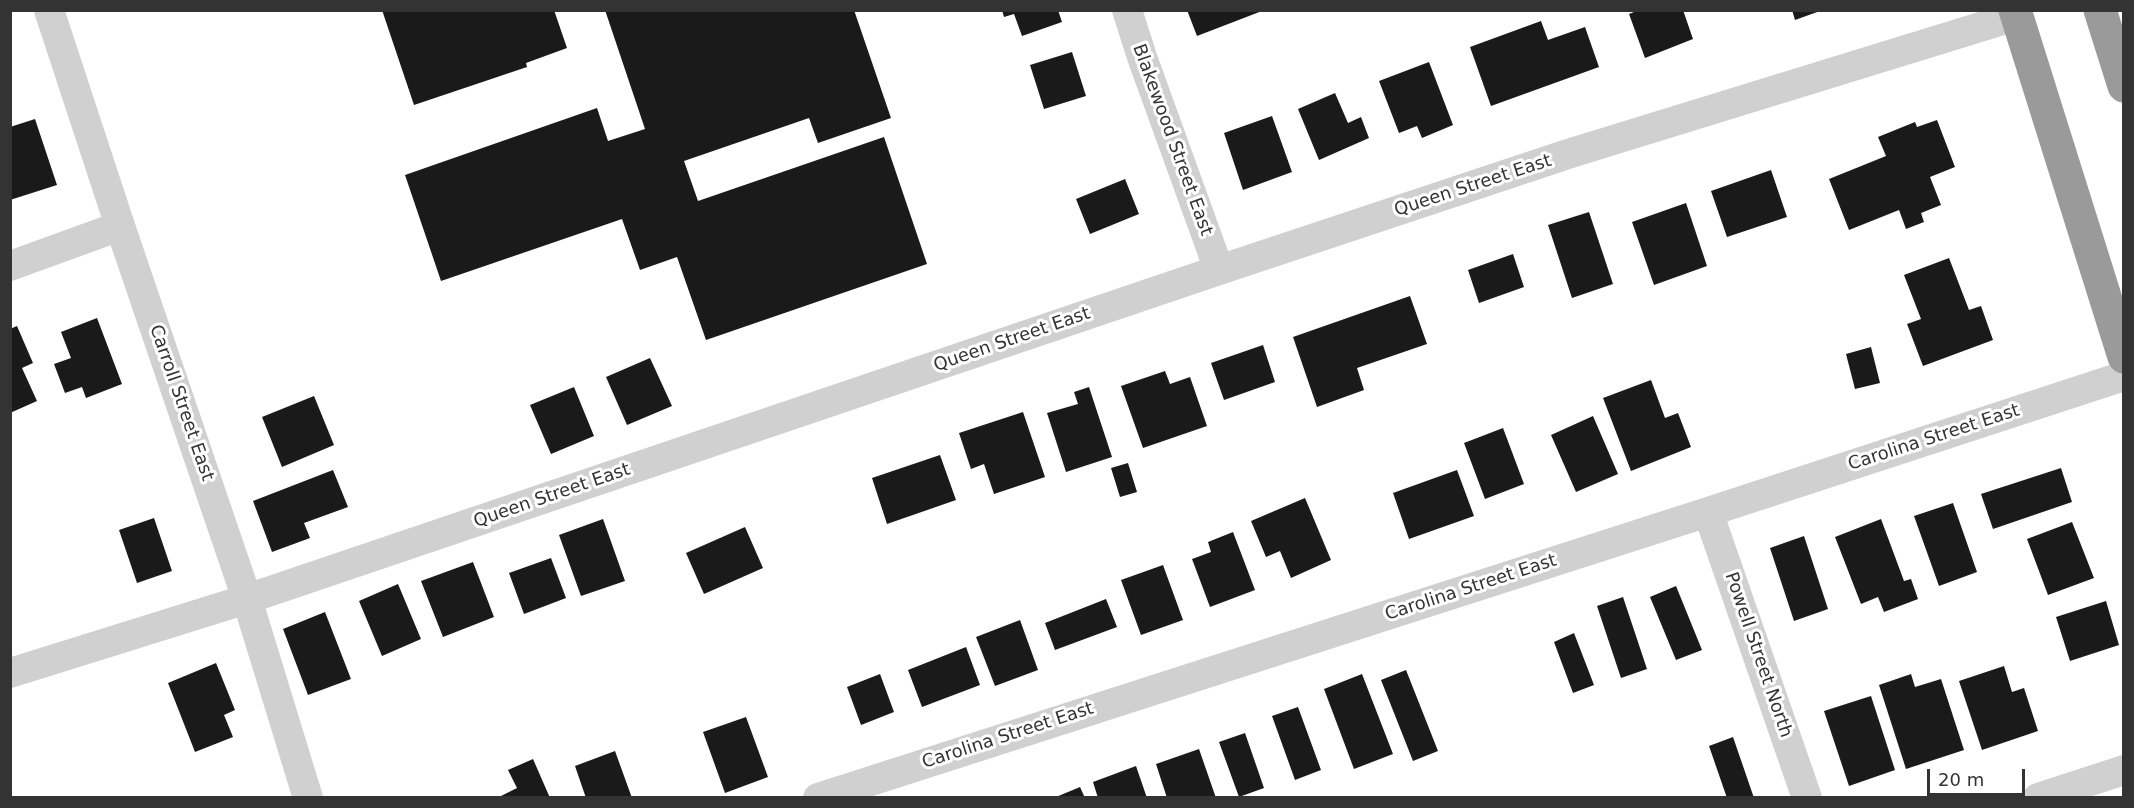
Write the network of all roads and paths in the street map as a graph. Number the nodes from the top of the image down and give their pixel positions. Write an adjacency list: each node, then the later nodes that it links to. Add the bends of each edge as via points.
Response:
1 (49, 10): 6 (street, Carroll Street East)
2 (1127, 10): 8 (street, Blakewood Street East)
3 (2100, 10): 5 (highway)
4 (2016, 13): 8 (street, Queen Street East, via 1571,153); 9 (highway)
5 (2124, 86)
6 (120, 226): 7 (street); 12 (street, Carroll Street East)
7 (10, 266)
8 (1219, 270): 12 (street, Queen Street East)
9 (2124, 357)
10 (2124, 376): 11 (street, Carolina Street East)
11 (1708, 512): 15 (street, Carolina Street East); 18 (street, Powell Street North)
12 (247, 599): 13 (street, Queen Street East); 16 (street, Carroll Street East)
13 (10, 673)
14 (2124, 770): 19 (street)
15 (890, 786): 17 (street, Carolina Street East)
16 (308, 798)
17 (818, 798)
18 (1807, 798)
19 (2038, 798)

